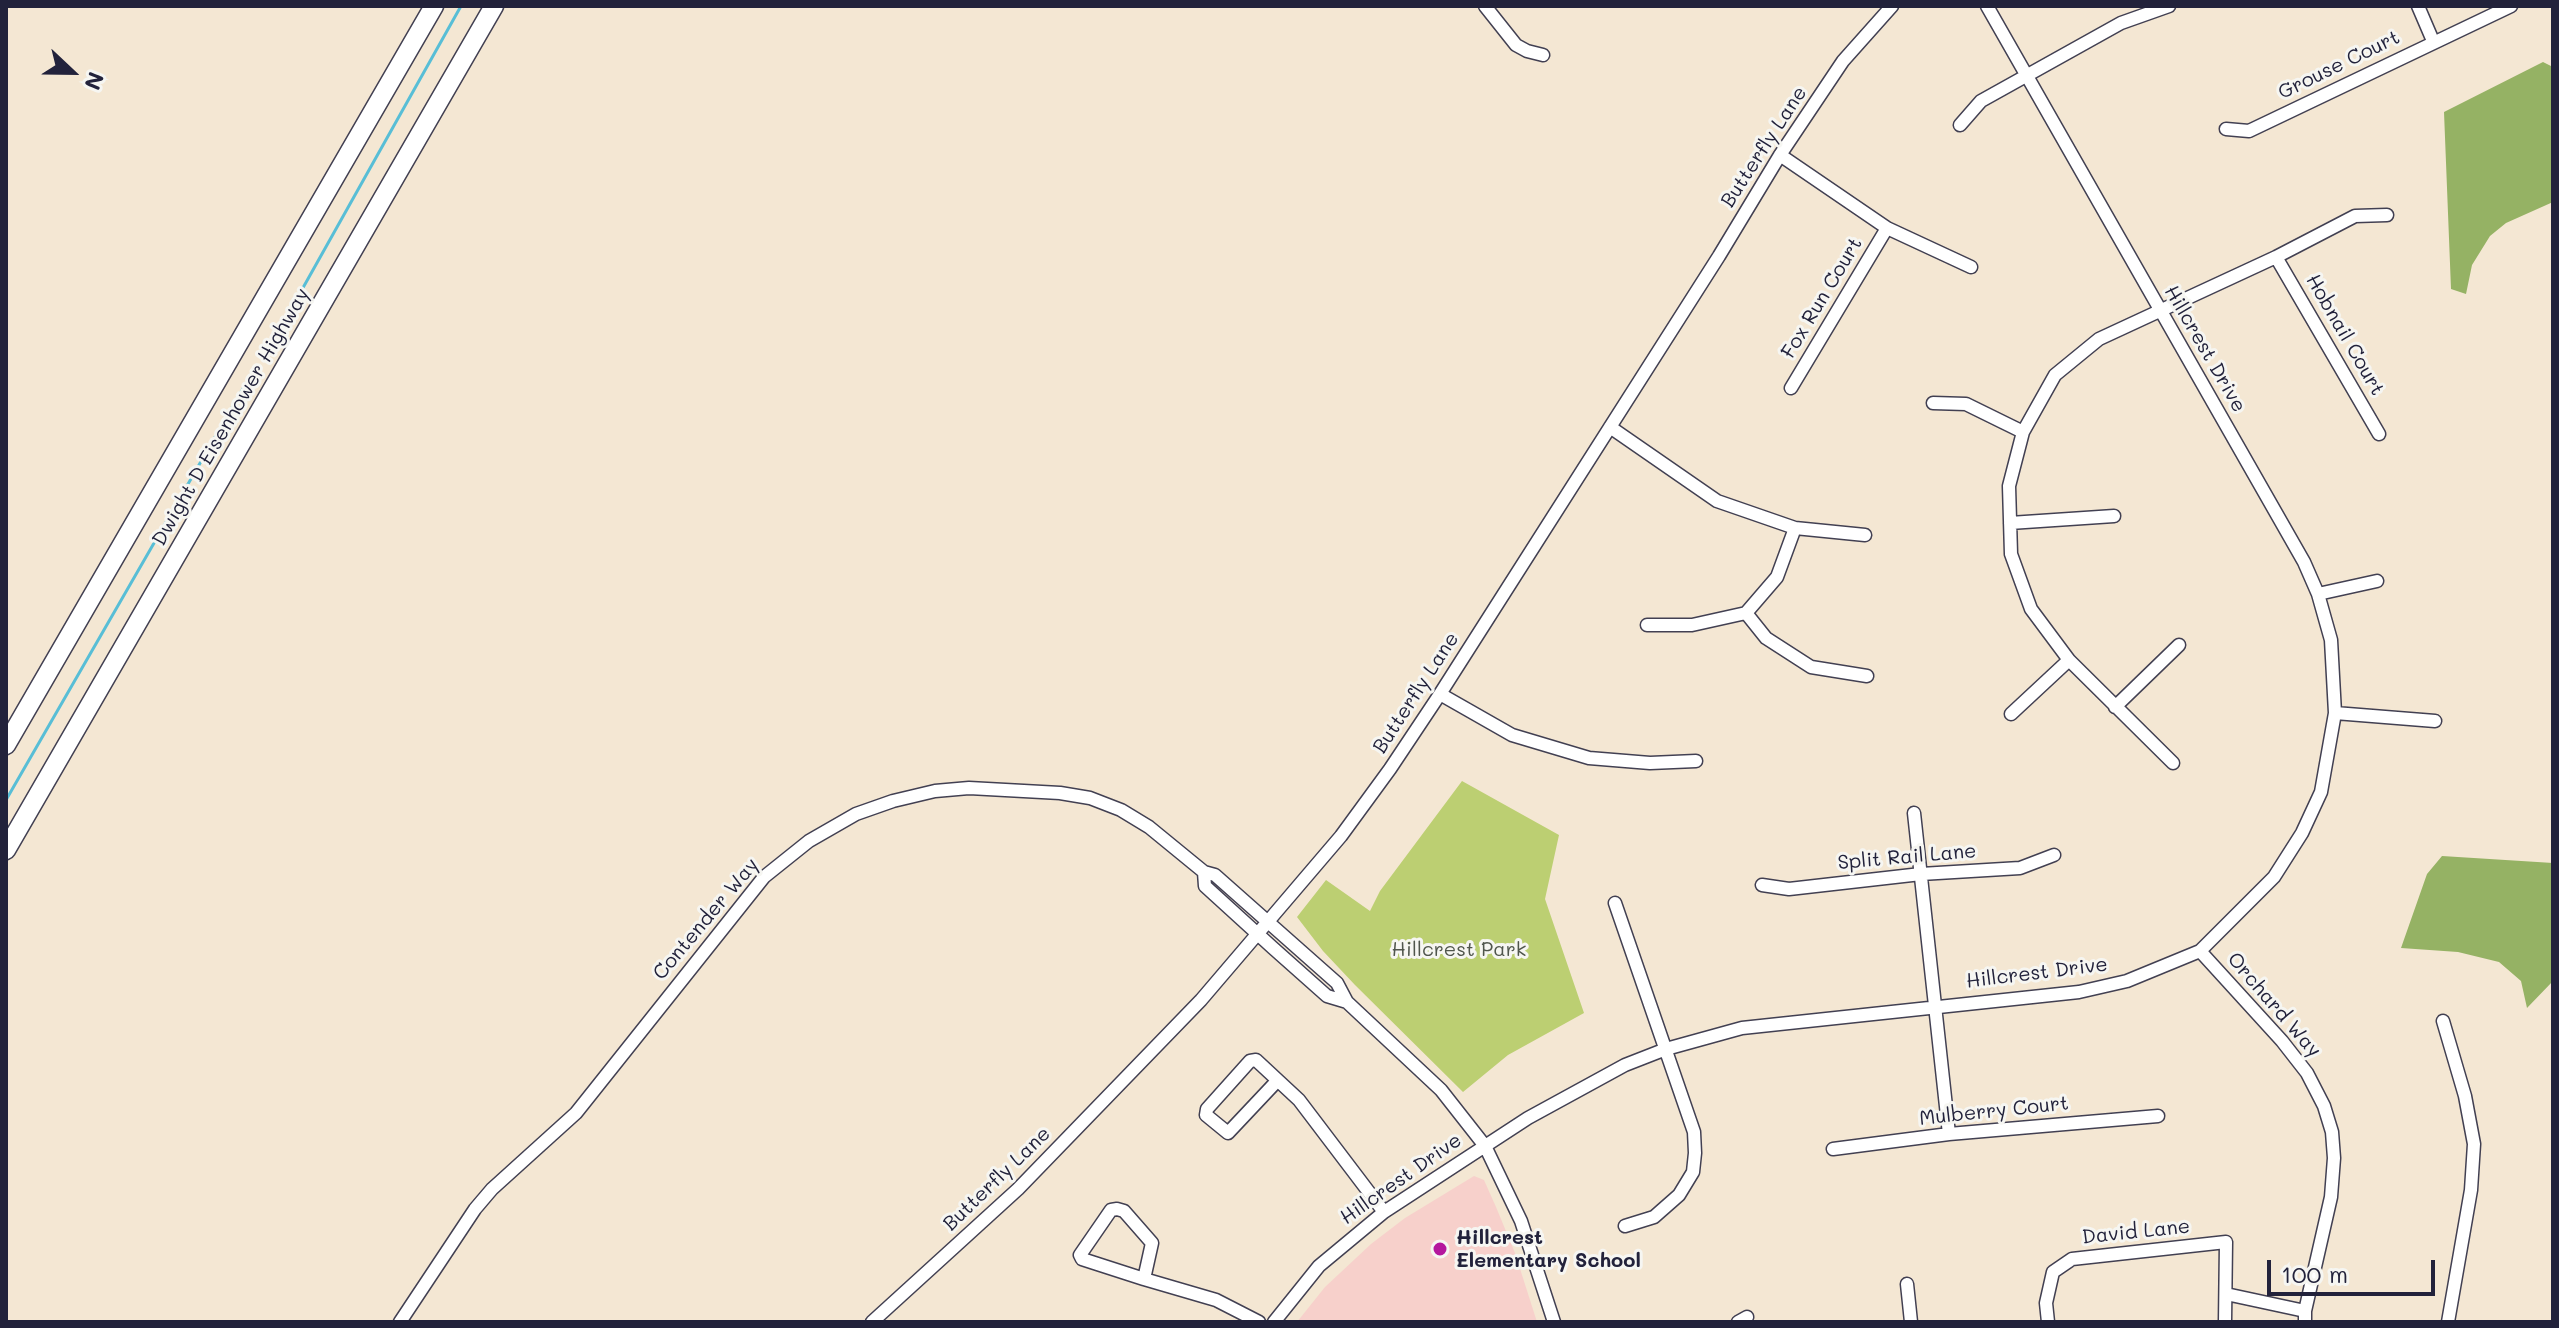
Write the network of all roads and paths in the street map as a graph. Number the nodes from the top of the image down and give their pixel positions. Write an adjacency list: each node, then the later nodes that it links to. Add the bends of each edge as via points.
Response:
1 (434, 6): 41 (highway, Dwight D Eisenhower Highway)
2 (494, 6): 45 (highway, Dwight D Eisenhower Highway)
3 (1485, 6): 10 (street, via 1516,45)
4 (1892, 6): 14 (street, Butterfly Lane, via 1843,61)
5 (1987, 6): 11 (street, Hillcrest Drive)
6 (2169, 6): 11 (street, via 2121,23)
7 (2418, 6): 9 (street)
8 (2511, 6): 9 (street, Grouse Court)
9 (2433, 41): 13 (street, Grouse Court, via 2249,131)
10 (1543, 55)
11 (2028, 76): 12 (street, via 1981,101); 19 (street, Hillcrest Drive)
12 (1960, 125)
13 (2226, 129)
14 (1780, 155): 16 (street); 22 (street, Butterfly Lane)
15 (2387, 215): 17 (street, via 2355,216)
16 (1887, 228): 18 (street); 20 (street, Fox Run Court)
17 (2276, 257): 19 (street); 24 (street, Hobnail Court)
18 (1971, 267)
19 (2159, 309): 23 (street, via 2099,339 2055,375); 30 (street, Hillcrest Drive)
20 (1791, 388)
21 (1933, 403): 23 (street, via 1966,404)
22 (1610, 427): 27 (street, via 1717,501); 36 (street, Butterfly Lane)
23 (2023, 432): 26 (street, via 2009,486)
24 (2379, 434)
25 (2114, 516): 26 (street)
26 (2010, 523): 34 (street, via 2011,554 2031,609)
27 (1795, 528): 28 (street); 31 (street, via 1777,577)
28 (1865, 535)
29 (2377, 581): 30 (street)
30 (2318, 594): 38 (street, Hillcrest Drive, via 2331,640)
31 (1746, 613): 32 (street, via 1692,625); 35 (street, via 1766,638 1811,667)
32 (1647, 625)
33 (2179, 645): 37 (street)
34 (2069, 660): 37 (street); 39 (street)
35 (1867, 676)
36 (1440, 694): 42 (street, via 1512,735 1589,758); 51 (street, Butterfly Lane, via 1341,836)
37 (2115, 707): 43 (street)
38 (2335, 713): 40 (street); 53 (street, Hillcrest Drive, via 2321,792 2302,833 2274,877)
39 (2011, 714)
40 (2435, 721)
41 (6, 745)
42 (1696, 761)
43 (2173, 763)
44 (1914, 813): 48 (street)
45 (6, 850)
46 (2054, 855): 48 (street, Split Rail Lane, via 2020,868)
47 (1204, 872): 51 (street, Contender Way, via 1215,875); 52 (street, Contender Way, via 1205,886); 69 (street, Contender Way, via 1121,810 1060,793 935,791 839,822 784,858 750,893 576,1113 475,1209)
48 (1921, 874): 49 (street, Split Rail Lane, via 1789,889); 55 (street)
49 (1762, 885)
50 (1615, 903): 57 (street)
51 (1269, 923): 52 (street, Butterfly Lane); 54 (street, Contender Way, via 1337,983)
52 (1258, 935): 54 (street, Contender Way, via 1327,996); 70 (street, Butterfly Lane, via 1018,1189)
53 (2200, 951): 55 (street, Hillcrest Drive, via 2127,981 2079,992); 68 (street, Orchard Way, via 2307,1073 2332,1132 2331,1197)
54 (1347, 1002): 61 (street, via 1441,1090)
55 (1935, 1005): 57 (street, Hillcrest Drive, via 1742,1028); 60 (street)
56 (2443, 1021): 77 (street, via 2474,1144)
57 (1666, 1049): 61 (street, Hillcrest Drive, via 1564,1097); 64 (street, via 1694,1132 1693,1172 1666,1209)
58 (1277, 1081): 58 (street, via 1256,1060 1250,1061 1206,1115 1228,1133); 63 (street, via 1299,1100)
59 (2158, 1116): 60 (street, Mulberry Court)
60 (1949, 1134): 62 (street, Mulberry Court)
61 (1485, 1146): 63 (street, Hillcrest Drive); 73 (street, via 1521,1221)
62 (1833, 1149)
63 (1384, 1212): 72 (street, Hillcrest Drive, via 1319,1266)
64 (1625, 1226)
65 (1144, 1279): 65 (street, via 1152,1243 1124,1211 1111,1210 1080,1251 1082,1259); 71 (street, via 1216,1300)
66 (1907, 1284): 74 (street)
67 (2226, 1294): 68 (street); 75 (street, David Lane, via 2226,1242 2072,1259 2053,1272); 76 (street, David Lane)
68 (2305, 1316)
69 (400, 1322)
70 (872, 1322)
71 (1259, 1322)
72 (1274, 1322)
73 (1554, 1322)
74 (1911, 1322)
75 (2048, 1322)
76 (2225, 1322)
77 (2448, 1322)

